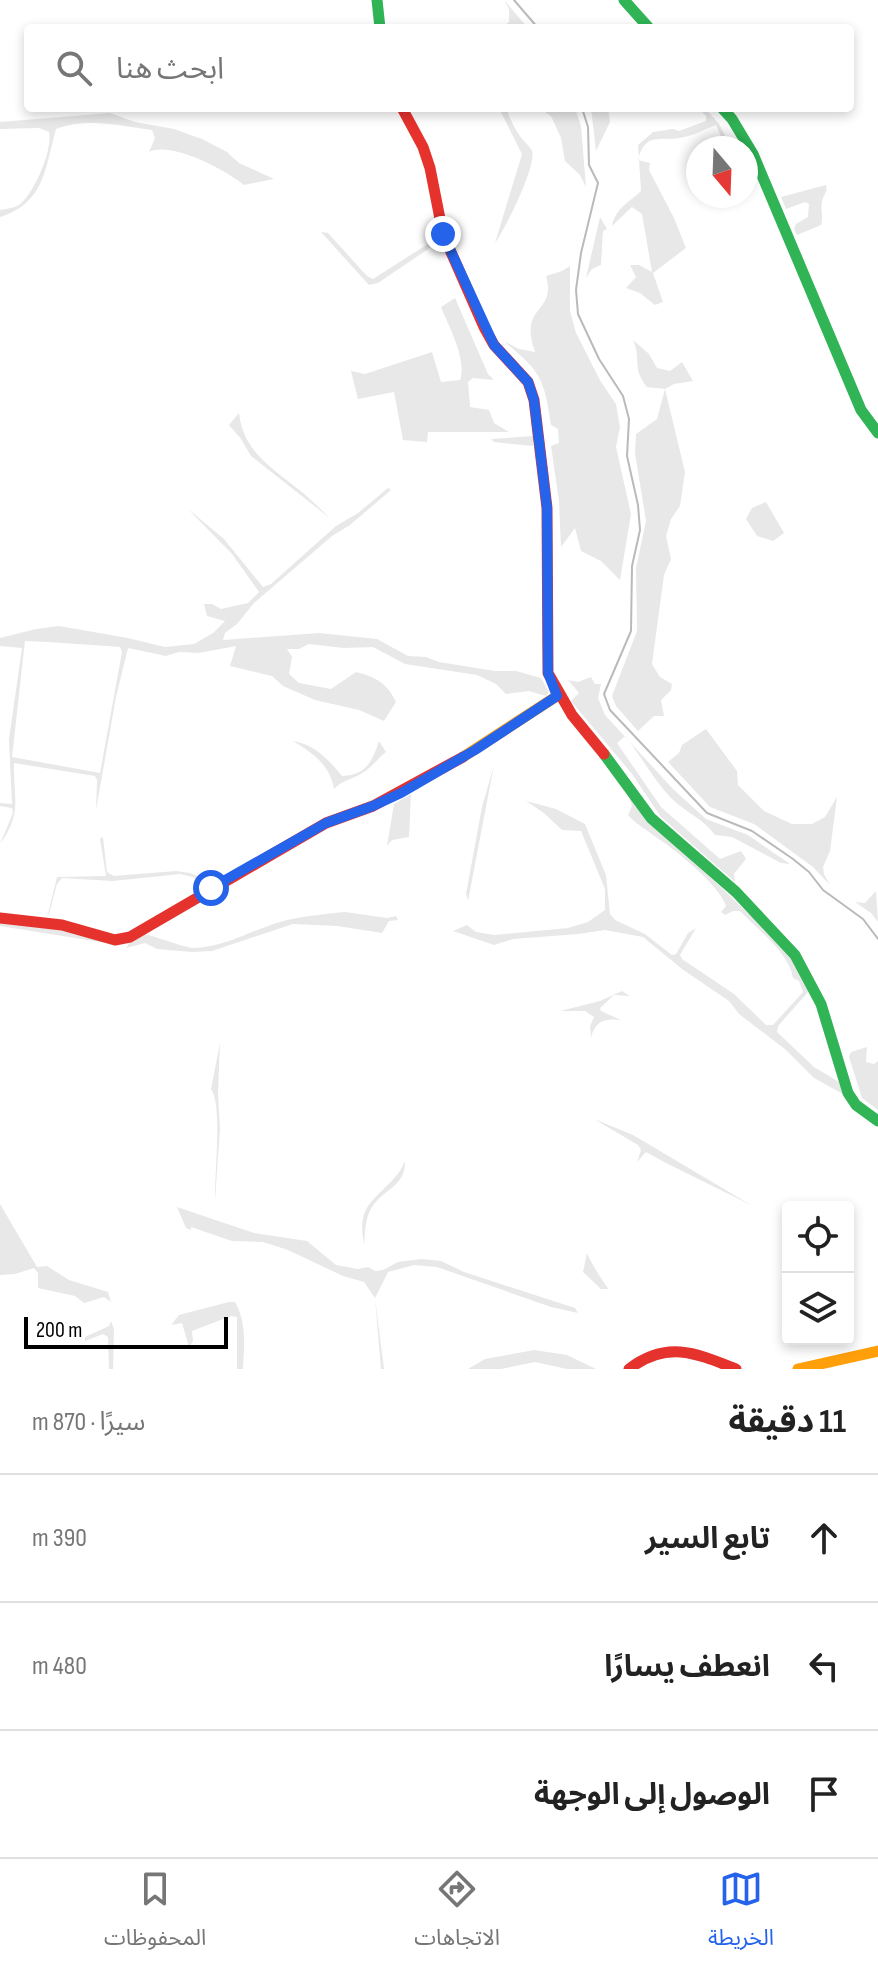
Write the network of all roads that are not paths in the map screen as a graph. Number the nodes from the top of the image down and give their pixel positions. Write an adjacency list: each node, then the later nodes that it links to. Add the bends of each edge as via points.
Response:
1 (377, 0): 3 (street)
2 (624, 0): 4 (street)
3 (380, 24)
4 (645, 24)
5 (404, 112): 8 (street, via 430,168 443,234 484,327 528,382 534,400 547,508 548,673)
6 (726, 112): 7 (street, via 753,154 861,410)
7 (878, 433)
8 (557, 696): 9 (street, via 442,770 373,806 326,823 130,937 115,940 62,925); 10 (street, via 651,818 746,903 796,957 819,1002 848,1093)
9 (0, 918)
10 (878, 1121)
11 (878, 1351): 14 (street)
12 (629, 1369): 13 (street, via 664,1350)
13 (736, 1369)
14 (798, 1369)

